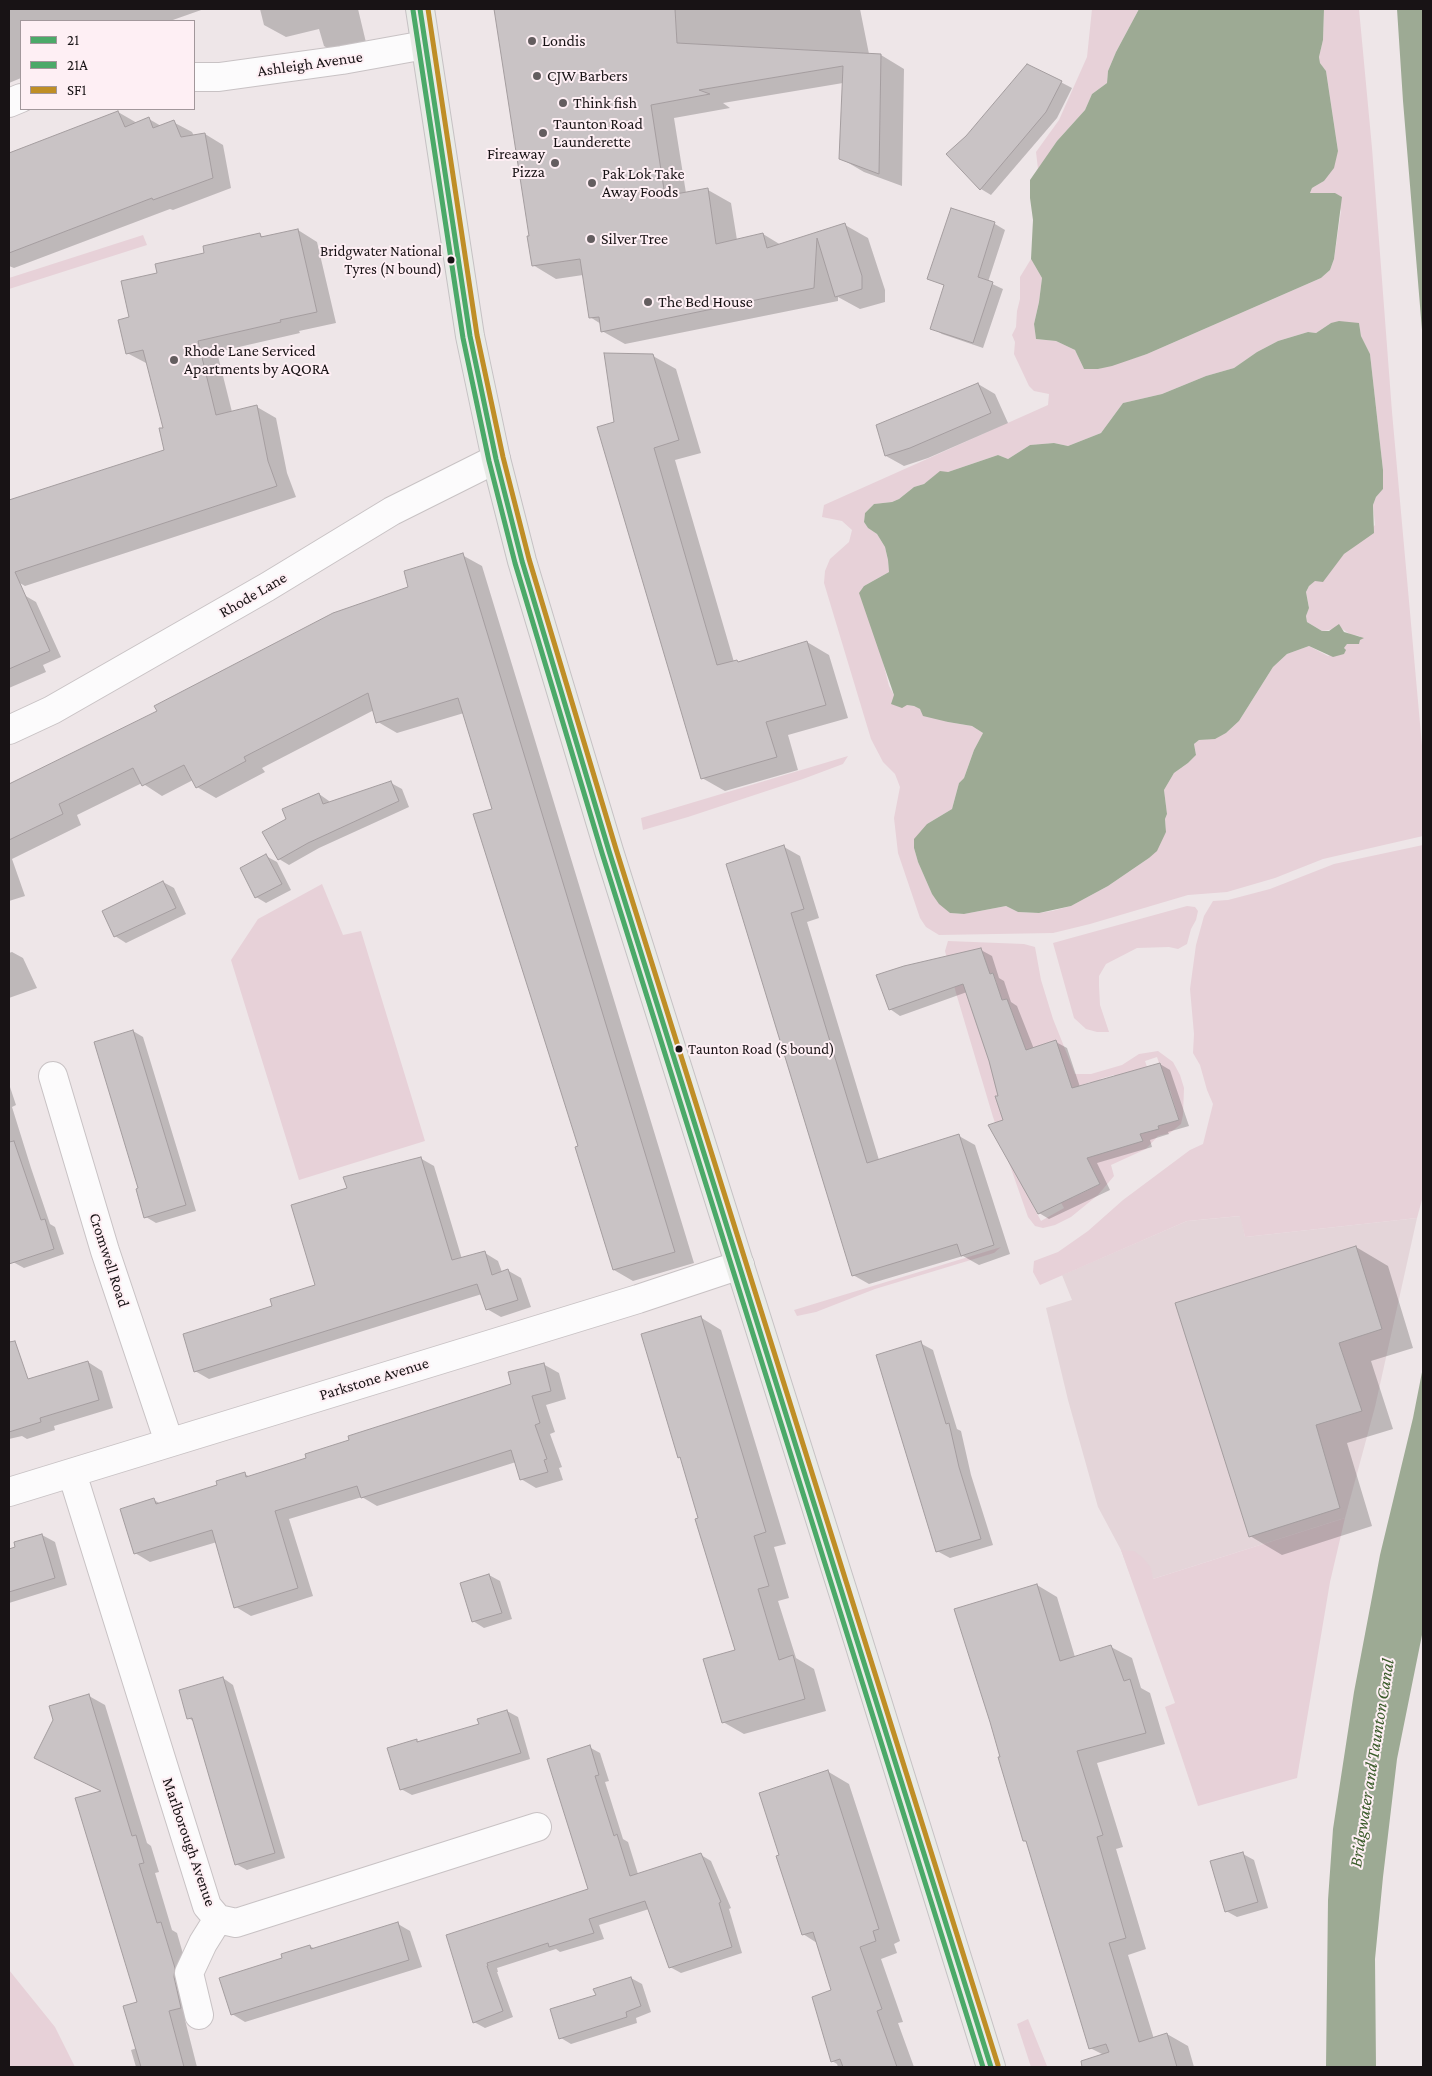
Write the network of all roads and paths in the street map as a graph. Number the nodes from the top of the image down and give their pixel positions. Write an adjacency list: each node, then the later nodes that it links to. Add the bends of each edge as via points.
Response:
1 (420, 9): 2 (main road)
2 (425, 45): 3 (street, Ashleigh Avenue, via 229,76); 4 (main road, via 470,336)
3 (195, 77)
4 (496, 459): 5 (street, Rhode Lane, via 392,510 267,587 52,710); 7 (main road, via 522,561 582,762)
5 (9, 730)
6 (53, 1076): 8 (street, Cromwell Road)
7 (740, 1265): 8 (street, Parkstone Avenue); 14 (main road)
8 (169, 1442): 9 (street, Parkstone Avenue)
9 (72, 1473): 10 (street, Parkstone Avenue); 12 (street, Marlborough Avenue, via 207,1906)
10 (9, 1492)
11 (537, 1827): 12 (street, Marlborough Avenue, via 236,1923)
12 (218, 1919): 13 (street, via 189,1973)
13 (199, 2015)
14 (991, 2067)

